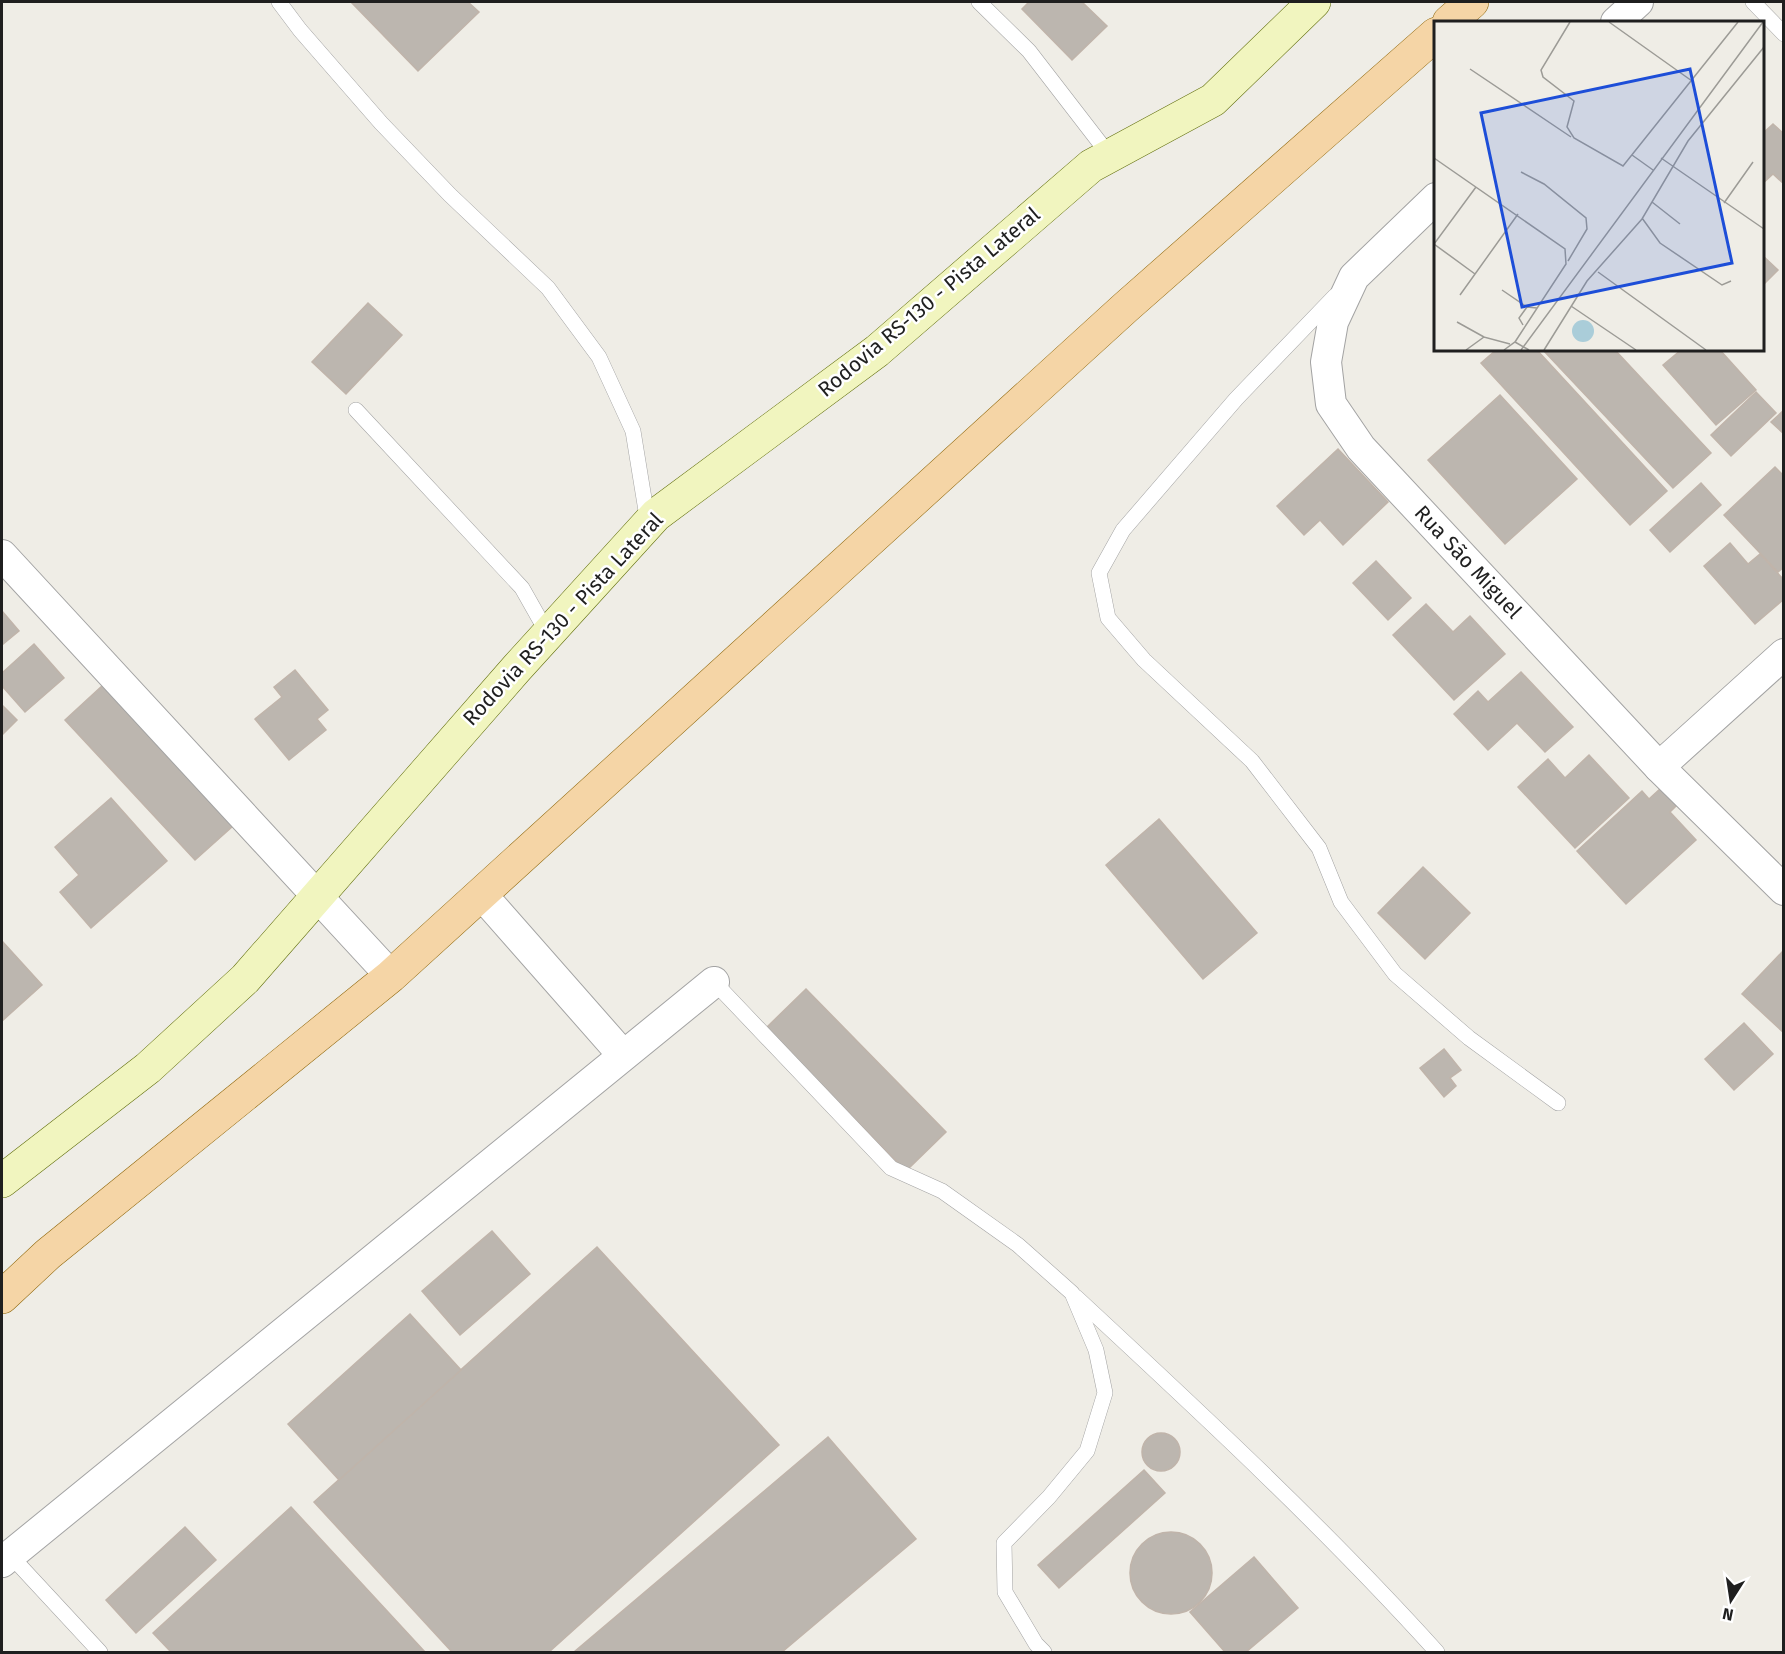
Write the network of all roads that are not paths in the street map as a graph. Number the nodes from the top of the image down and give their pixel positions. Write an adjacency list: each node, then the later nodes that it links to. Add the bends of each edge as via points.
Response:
1 (279, 2): 15 (lane, via 381,123 548,288 599,357 633,431)
2 (979, 2): 11 (lane, via 1029,51)
3 (1314, 2): 11 (street, Rodovia RS-130 - Pista Lateral, via 1213,100)
4 (1472, 2): 7 (main road)
5 (1638, 2): 8 (street)
6 (1753, 2): 9 (lane)
7 (1450, 21)
8 (1617, 21)
9 (1784, 34)
10 (1434, 36): 21 (main road, via 1126,307)
11 (1110, 156): 15 (street, Rodovia RS-130 - Pista Lateral, via 1091,166 878,351)
12 (1434, 200): 13 (street, Rua São Miguel)
13 (1354, 277): 19 (street, Rua São Miguel, via 1333,322 1326,362 1331,404 1361,448); 26 (lane, via 1236,399 1123,530 1099,573 1108,618 1144,660 1252,761 1319,848 1341,902 1395,974 1469,1038)
14 (356, 410): 17 (lane, via 522,588)
15 (648, 524): 17 (street, Rodovia RS-130 - Pista Lateral)
16 (2, 555): 22 (street)
17 (548, 634): 22 (street, Rodovia RS-130 - Pista Lateral)
18 (1784, 654): 19 (street)
19 (1659, 767): 20 (street, Rua São Miguel)
20 (1784, 890)
21 (482, 895): 23 (main road); 25 (street)
22 (317, 896): 23 (street); 27 (street, Rodovia RS-130 - Pista Lateral, via 245,979 148,1068)
23 (391, 976): 29 (main road, via 48,1254)
24 (714, 982): 25 (street); 28 (lane, via 891,1168 942,1191 1018,1245)
25 (621, 1054): 30 (street)
26 (1558, 1103)
27 (2, 1181)
28 (1072, 1293): 32 (lane, via 1096,1350 1105,1393 1088,1451 1004,1543 1005,1592); 33 (lane, via 1380,1589)
29 (2, 1297)
30 (6, 1558): 31 (lane)
31 (100, 1653)
32 (1044, 1653)
33 (1437, 1653)

